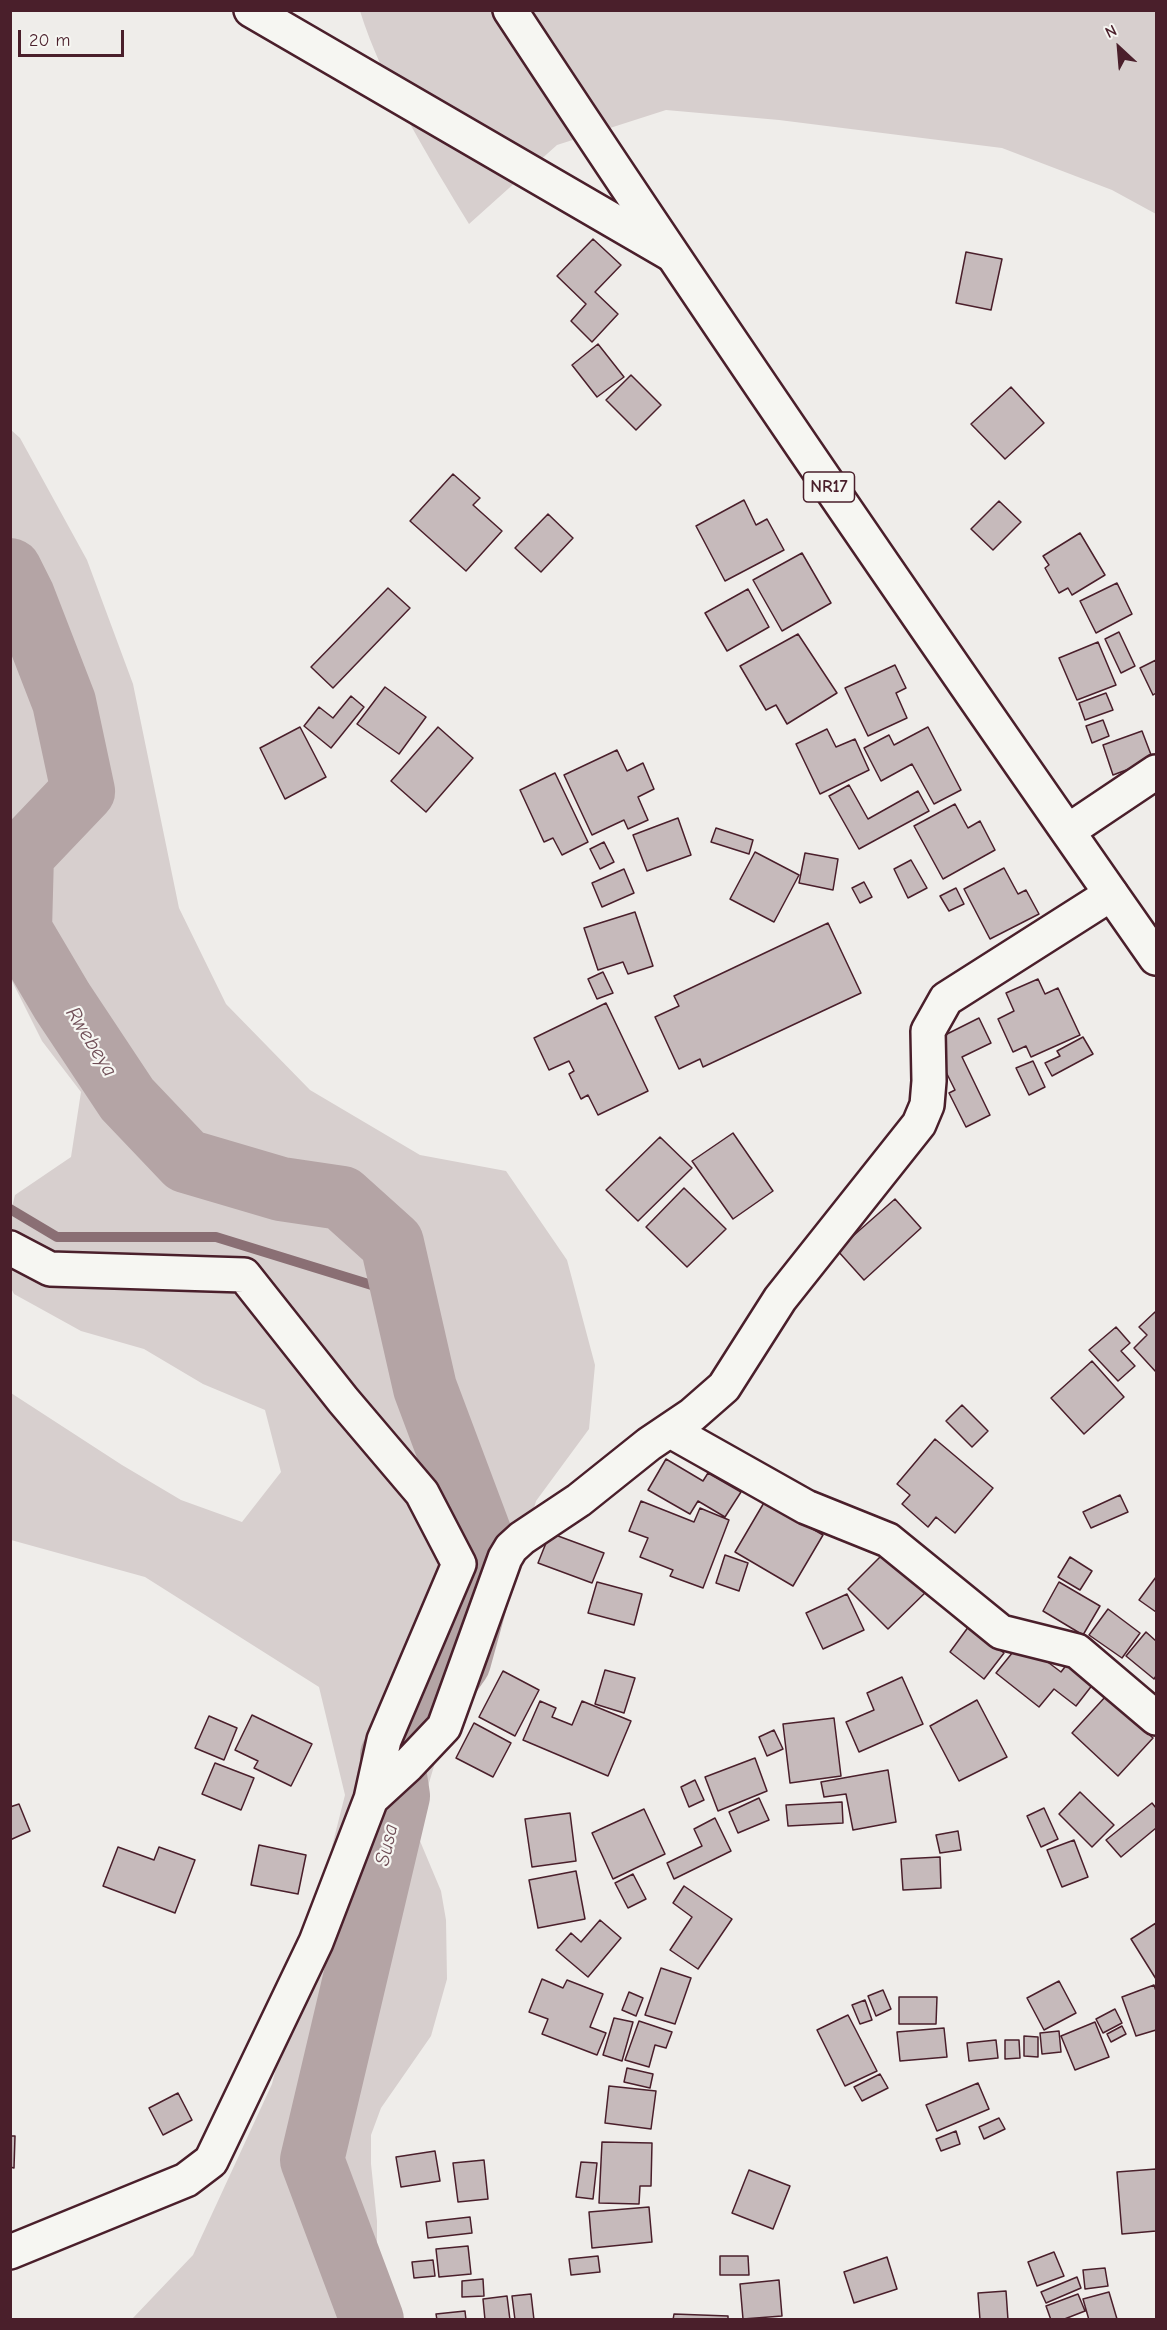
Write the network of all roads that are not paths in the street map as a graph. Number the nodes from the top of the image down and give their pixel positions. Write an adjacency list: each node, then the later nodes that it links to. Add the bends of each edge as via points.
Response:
1 (251, 10): 3 (street)
2 (510, 10): 3 (street, NR17)
3 (669, 253): 5 (street, NR17)
4 (1156, 772): 5 (street)
5 (1068, 831): 6 (street, NR17)
6 (1112, 894): 7 (street, NR17); 9 (street, via 946,999 928,1031 927,1105 919,1124 780,1299 724,1388)
7 (1156, 958)
8 (10, 1248): 11 (street, via 50,1269 244,1275 422,1493 459,1564 384,1740)
9 (671, 1431): 10 (street, via 806,1507 888,1540 1001,1632 1077,1651); 11 (street, via 511,1548 444,1727)
10 (1156, 1718)
11 (371, 1799): 12 (street, via 316,1942 211,2161 186,2180)
12 (10, 2252)

